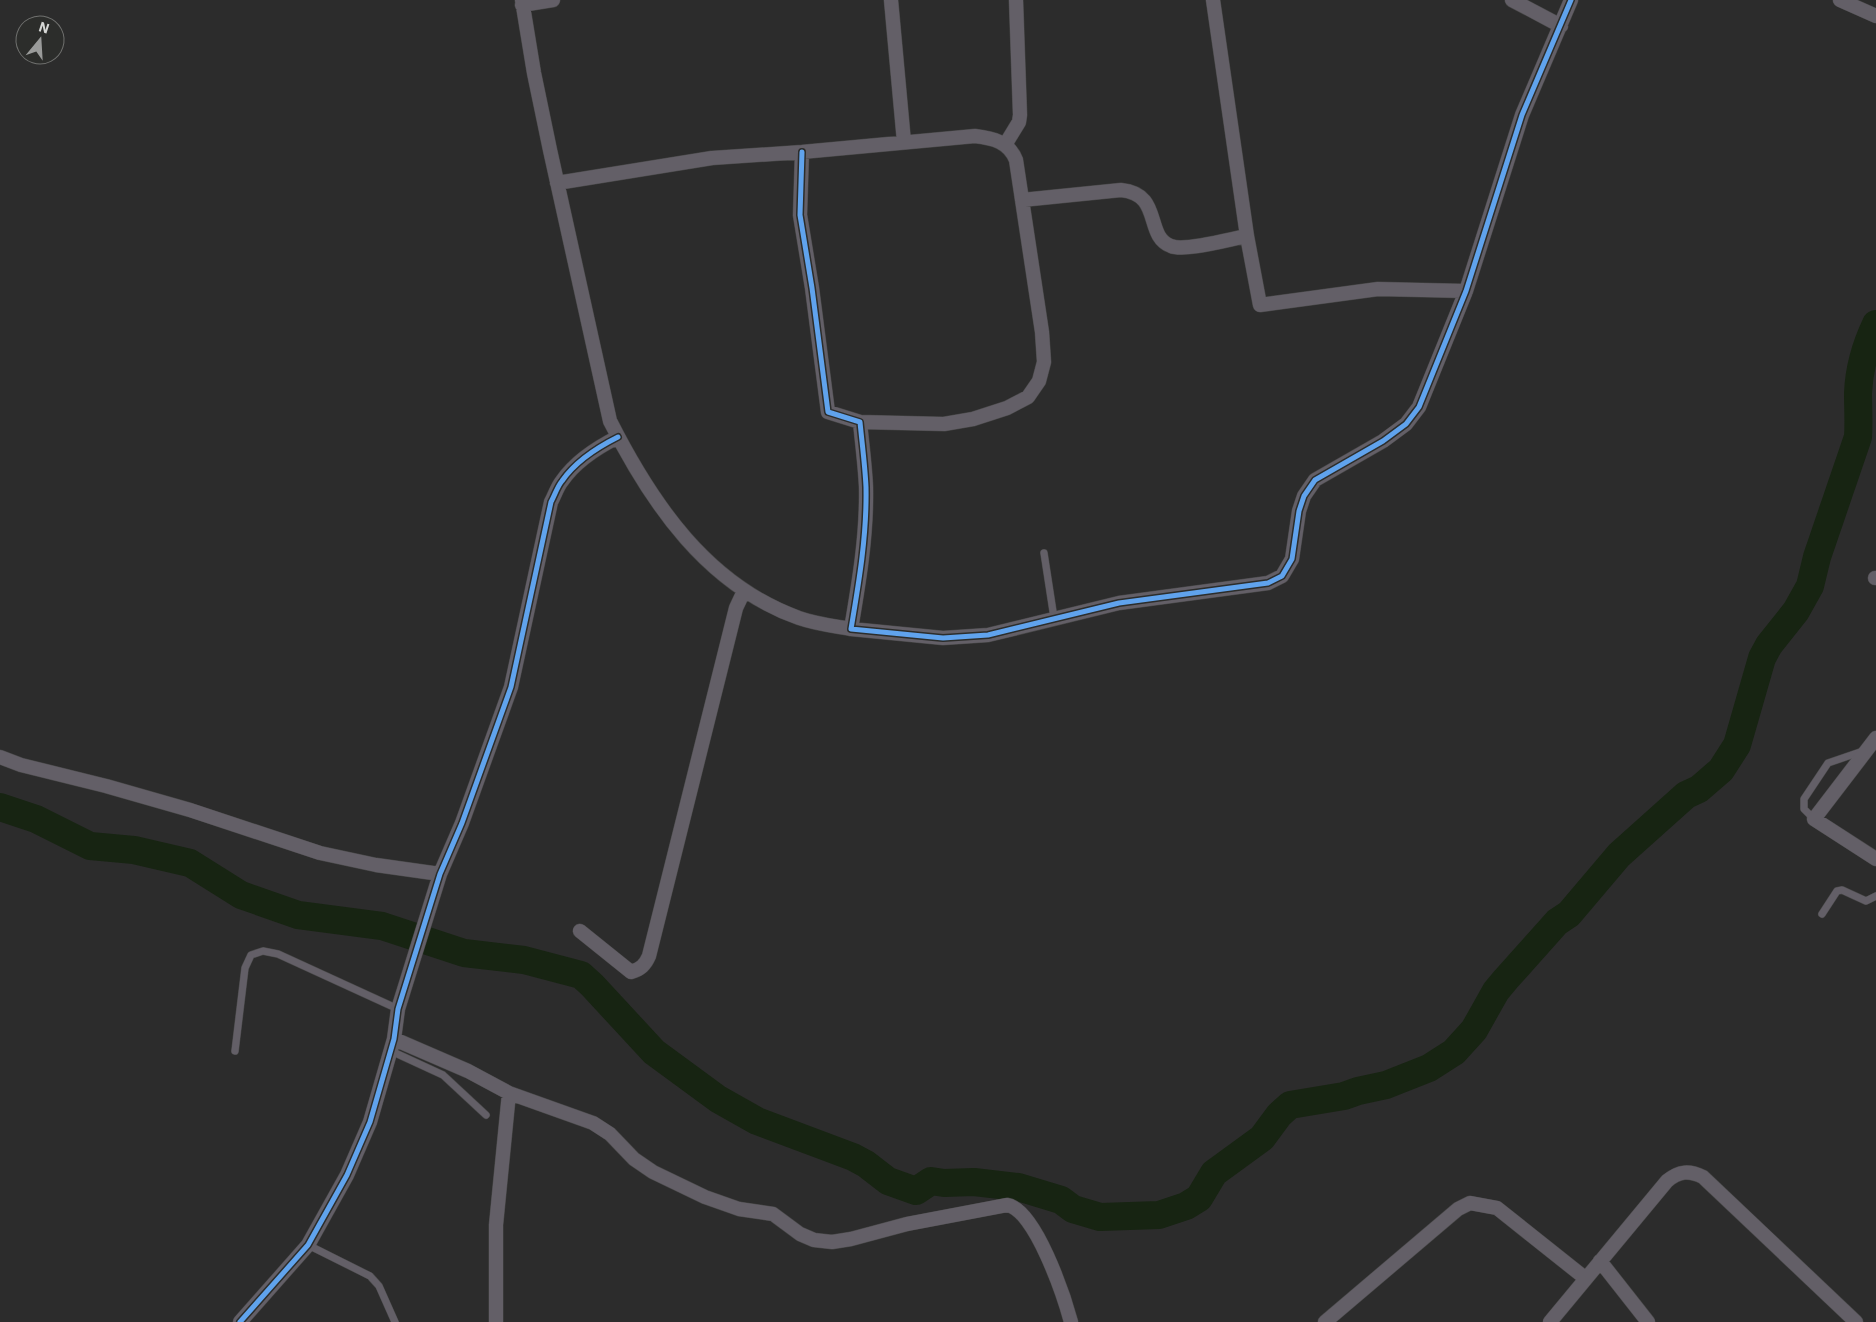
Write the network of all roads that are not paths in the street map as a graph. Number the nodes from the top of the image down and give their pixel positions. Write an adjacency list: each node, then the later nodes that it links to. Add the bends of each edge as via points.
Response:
1 (553, 0): 8 (street)
2 (891, 0): 11 (street)
3 (1016, 0): 12 (street, via 1020,115)
4 (1214, 0): 16 (street)
5 (1512, 0): 10 (street)
6 (1571, 0): 10 (street)
7 (1840, 0): 9 (street)
8 (522, 2): 14 (street)
9 (1876, 16)
10 (1561, 26): 17 (street, via 1522,115)
11 (904, 142): 12 (street, via 976,136); 13 (street)
12 (1005, 145): 15 (street, via 1016,160)
13 (802, 152): 14 (street, via 712,158); 18 (street, via 800,214 828,412)
14 (557, 183): 19 (street, via 610,420)
15 (1022, 200): 16 (street, via 1132,191 1145,199 1161,239 1170,246 1182,248); 18 (street, via 1044,362 1039,381 1028,397 973,419 944,424)
16 (1247, 236): 17 (street, via 1260,304 1378,290)
17 (1466, 290): 22 (street, via 1413,416 1383,442 1315,480 1304,496 1292,560 1282,576 1268,583 1119,604)
18 (860, 422): 23 (street, via 865,515 862,567)
19 (618, 437): 21 (street, via 679,532); 29 (street, via 569,471 551,502 511,687)
20 (1044, 552): 22 (lane)
21 (744, 591): 23 (street, via 774,608 801,618); 32 (street, via 736,608 646,964 631,972)
22 (1054, 618): 23 (street, via 988,635 943,638)
23 (851, 629)
24 (1876, 738): 25 (street)
25 (1867, 750): 27 (street); 27 (lane, via 1828,763 1804,799 1804,809)
26 (0, 757): 29 (street, via 190,810 320,853)
27 (1814, 819): 28 (street)
28 (1876, 859)
29 (440, 874): 33 (street)
30 (1876, 896): 31 (lane, via 1866,901 1842,890 1837,891)
31 (1822, 914)
32 (580, 931)
33 (398, 1009): 34 (street); 35 (lane, via 278,954 263,951 251,956 245,968)
34 (392, 1045): 36 (street, via 468,1071); 37 (lane, via 443,1075); 38 (street, via 361,1146)
35 (235, 1052)
36 (509, 1093): 43 (street, via 496,1225); 44 (street, via 593,1123 653,1172 739,1209 773,1214 814,1240 851,1239 907,1224 1006,1205 1015,1207 1045,1249)
37 (486, 1115)
38 (308, 1246): 41 (street); 42 (lane, via 370,1276 379,1286)
39 (1600, 1261): 40 (street); 47 (street); 48 (street, via 1667,1181 1685,1172 1694,1173 1703,1177)
40 (1585, 1278): 45 (street, via 1497,1208 1470,1204 1458,1209); 46 (street)
41 (240, 1322)
42 (395, 1322)
43 (496, 1322)
44 (1071, 1322)
45 (1325, 1322)
46 (1550, 1322)
47 (1648, 1322)
48 (1856, 1322)

